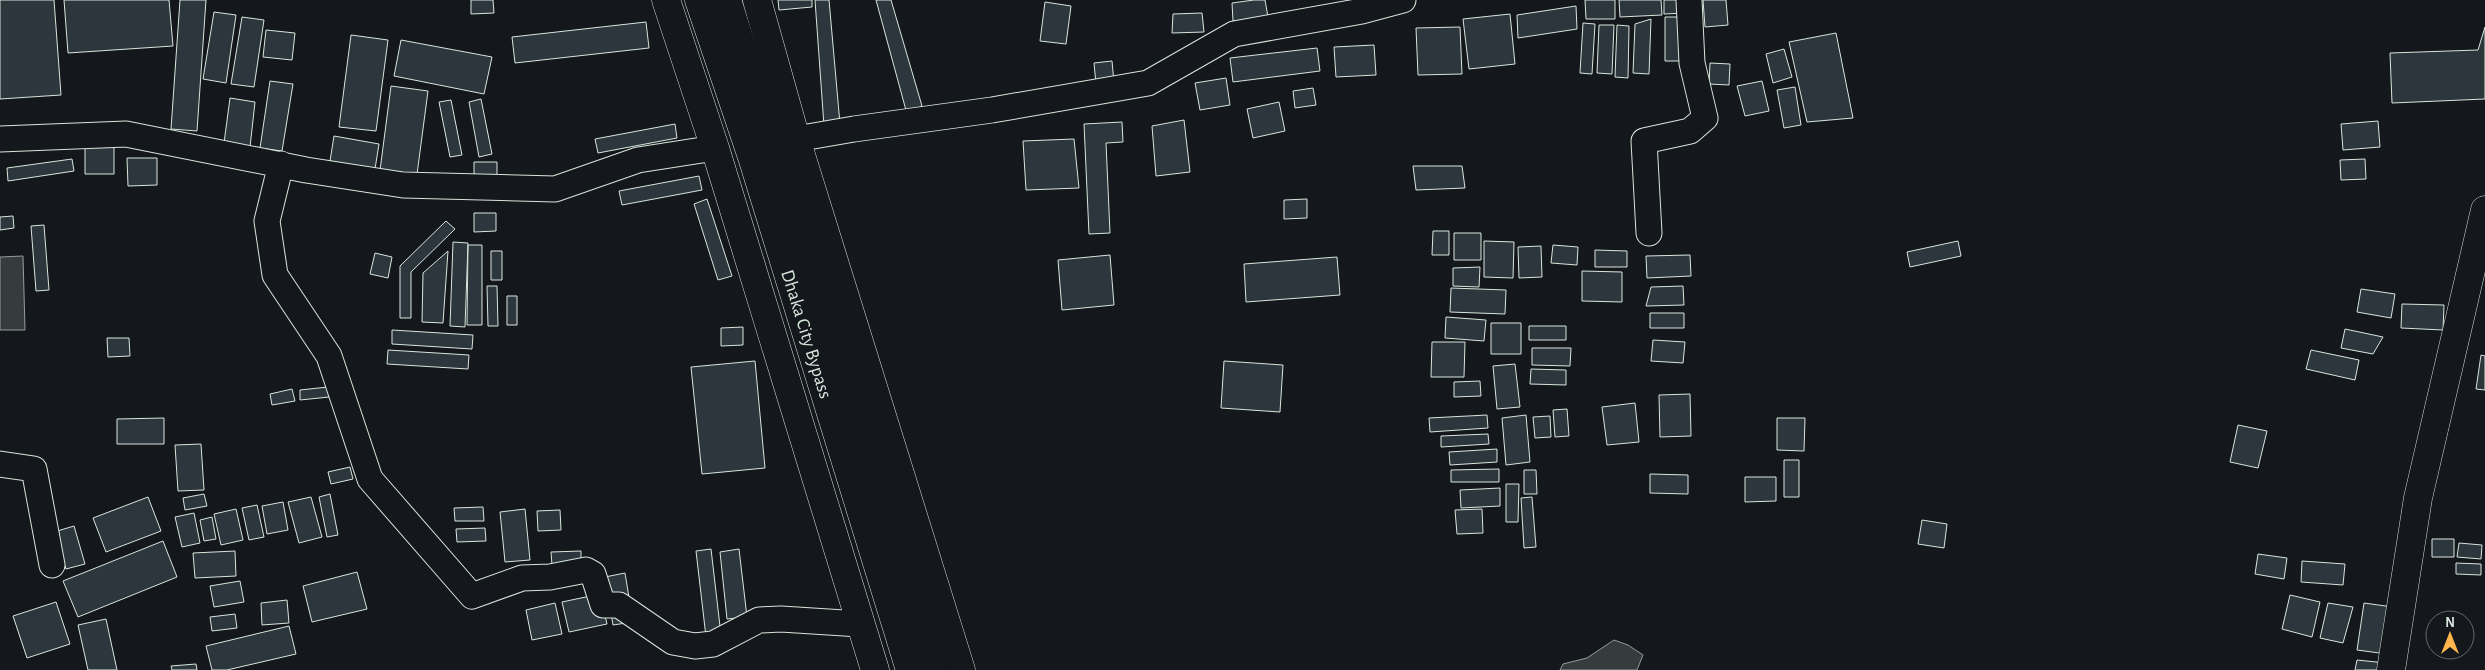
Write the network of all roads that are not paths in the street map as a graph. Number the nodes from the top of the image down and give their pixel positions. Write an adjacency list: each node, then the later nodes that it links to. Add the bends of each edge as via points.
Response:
1 (666, 0): 9 (main road)
2 (699, 0): 17 (main road, Dhaka City Bypass, via 752,157)
3 (727, 0): 18 (main road, Dhaka City Bypass)
4 (757, 0): 8 (main road)
5 (1403, 0): 8 (street, via 1362,11 1234,34 1148,83)
6 (1689, 0): 12 (street, via 1692,63 1705,118 1690,131 1644,141)
7 (0, 138): 10 (street, via 126,134)
8 (796, 139): 19 (main road)
9 (715, 148): 10 (street, via 638,160 555,189 403,185); 15 (main road)
10 (281, 164): 15 (street, via 268,221 275,275 329,356 370,479 472,596 522,578 586,570 593,574 603,605 619,605 673,642 695,646 712,644 760,620)
11 (2485, 210): 20 (main road, via 2418,498)
12 (1649, 233)
13 (0, 464): 14 (street, via 34,468)
14 (52, 565)
15 (860, 624): 16 (main road)
16 (875, 670)
17 (910, 670)
18 (936, 670)
19 (961, 670)
20 (2391, 670)

